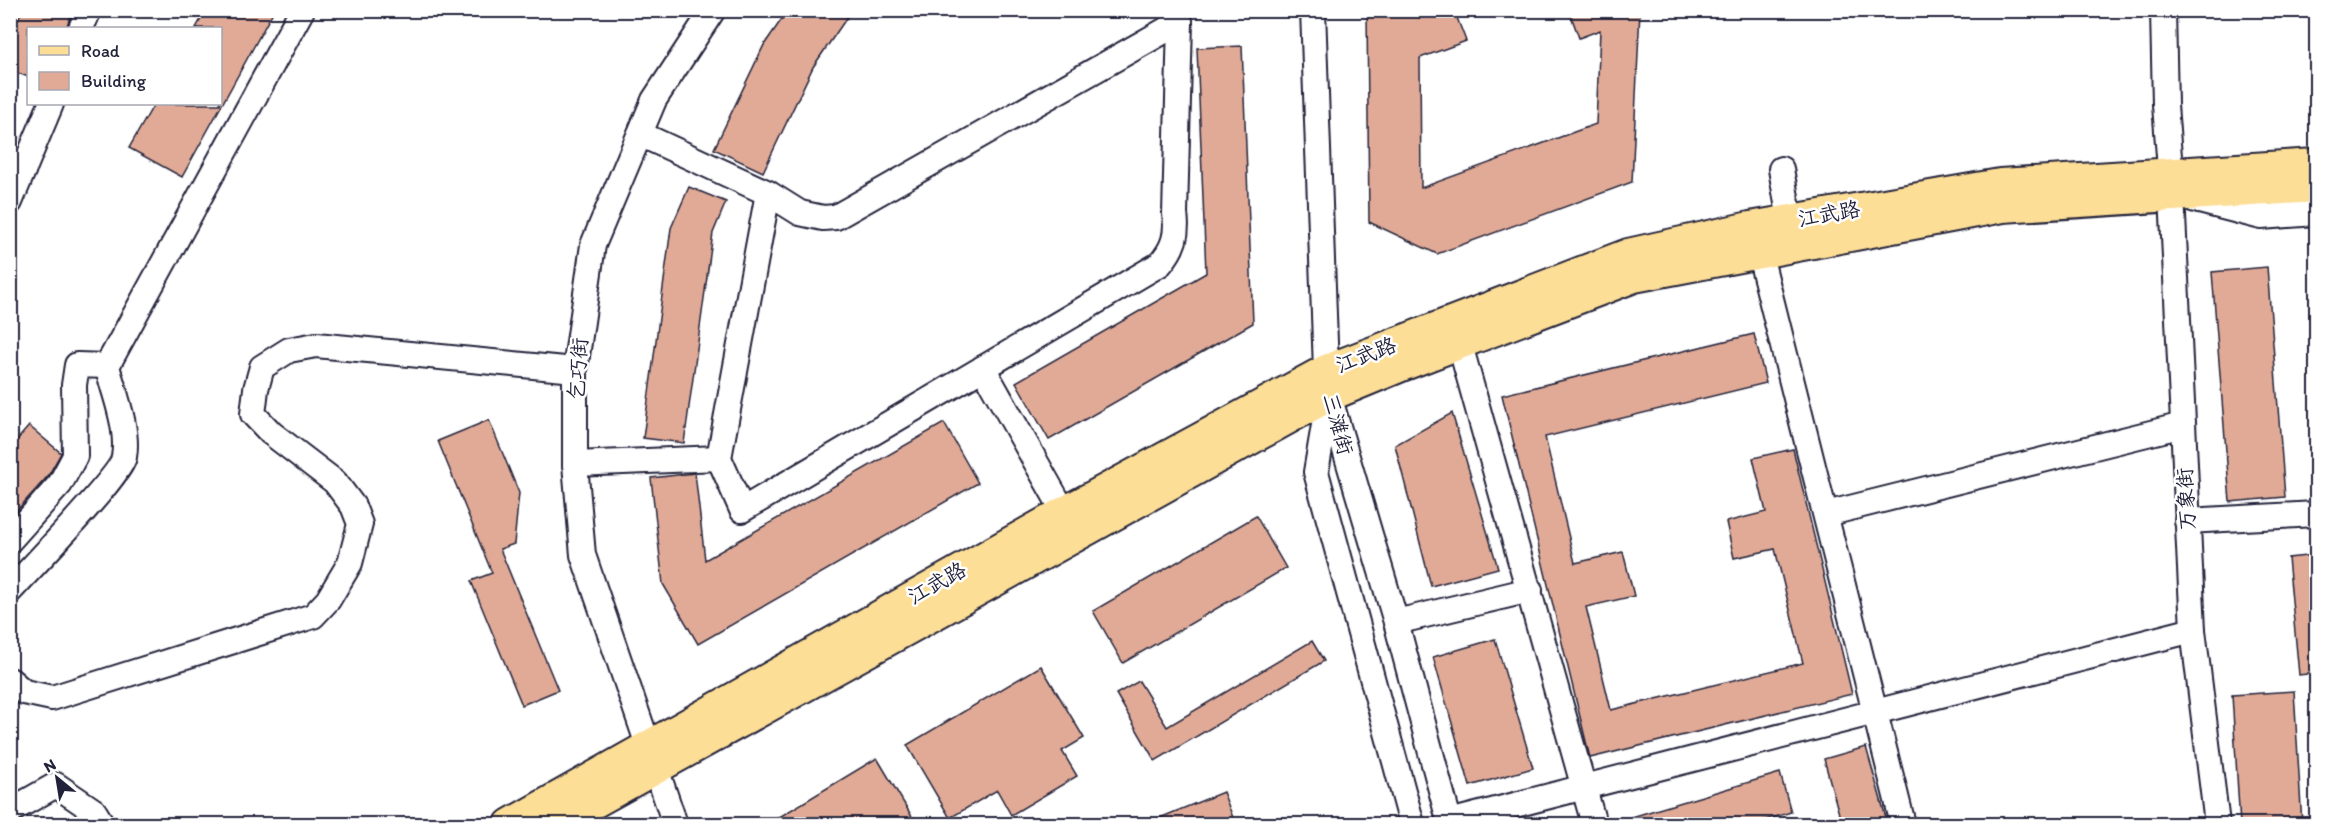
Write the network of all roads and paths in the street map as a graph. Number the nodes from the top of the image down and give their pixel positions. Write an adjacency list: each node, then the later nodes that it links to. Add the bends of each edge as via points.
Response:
1 (88, 10): 6 (street)
2 (302, 10): 19 (street)
3 (713, 10): 8 (street, 乞巧街, via 654,100)
4 (1312, 10): 22 (street, 三滩街)
5 (2163, 10): 11 (street, 万象街)
6 (81, 27)
7 (51, 105): 14 (street)
8 (640, 134): 13 (street); 21 (street, 乞巧街, via 593,245)
9 (2316, 164): 11 (main road, 江武路)
10 (1781, 169): 16 (street)
11 (2171, 183): 12 (main road, 江武路); 15 (street, via 2261,217); 16 (main road, 江武路, via 2000,184); 17 (main road, 江武路, via 2003,207); 23 (street, 万象街)
12 (2316, 187)
13 (768, 193): 20 (street, via 800,213 836,217 1180,22 1177,224 1168,255 1151,270); 24 (street)
14 (10, 202)
15 (2316, 213)
16 (1790, 220): 22 (main road, 江武路, via 1628,254)
17 (1759, 252): 18 (main road, 江武路, via 1634,277); 27 (street)
18 (1460, 345): 22 (main road, 江武路, via 1404,365); 31 (street)
19 (107, 366): 30 (street, via 77,365 75,456 60,484); 32 (street, via 123,425 124,458 103,488)
20 (984, 368): 24 (street, via 742,510); 26 (street)
21 (575, 369): 25 (street, 乞巧街); 35 (street, via 316,345 289,350 262,367 253,414 334,482 353,506 360,524 350,563 328,600 312,616 52,698 24,692)
22 (1327, 383): 26 (main road, 江武路); 33 (street, 三滩街); 37 (main road, 江武路); 45 (street, via 1316,472)
23 (2183, 425): 27 (street); 29 (street, 万象街)
24 (719, 458): 25 (street)
25 (575, 464): 37 (street, 乞巧街, via 582,555)
26 (1064, 512): 37 (main road, 江武路)
27 (1826, 514): 36 (street)
28 (2316, 514): 29 (street)
29 (2187, 521): 34 (street, 万象街)
30 (10, 540)
31 (1530, 590): 33 (street); 38 (street)
32 (10, 591)
33 (1396, 622): 40 (street, 三滩街)
34 (2193, 630): 36 (street); 48 (street, 万象街)
35 (10, 680)
36 (1876, 712): 38 (street); 47 (street)
37 (652, 758): 42 (main road, 江武路); 43 (main road, 江武路); 44 (street, 乞巧街)
38 (1584, 787): 40 (street); 46 (street)
39 (10, 811): 41 (street, via 57,785 94,811)
40 (1450, 823)
41 (102, 825)
42 (510, 825)
43 (556, 825)
44 (675, 825)
45 (1412, 825)
46 (1594, 825)
47 (1903, 825)
48 (2217, 825)

